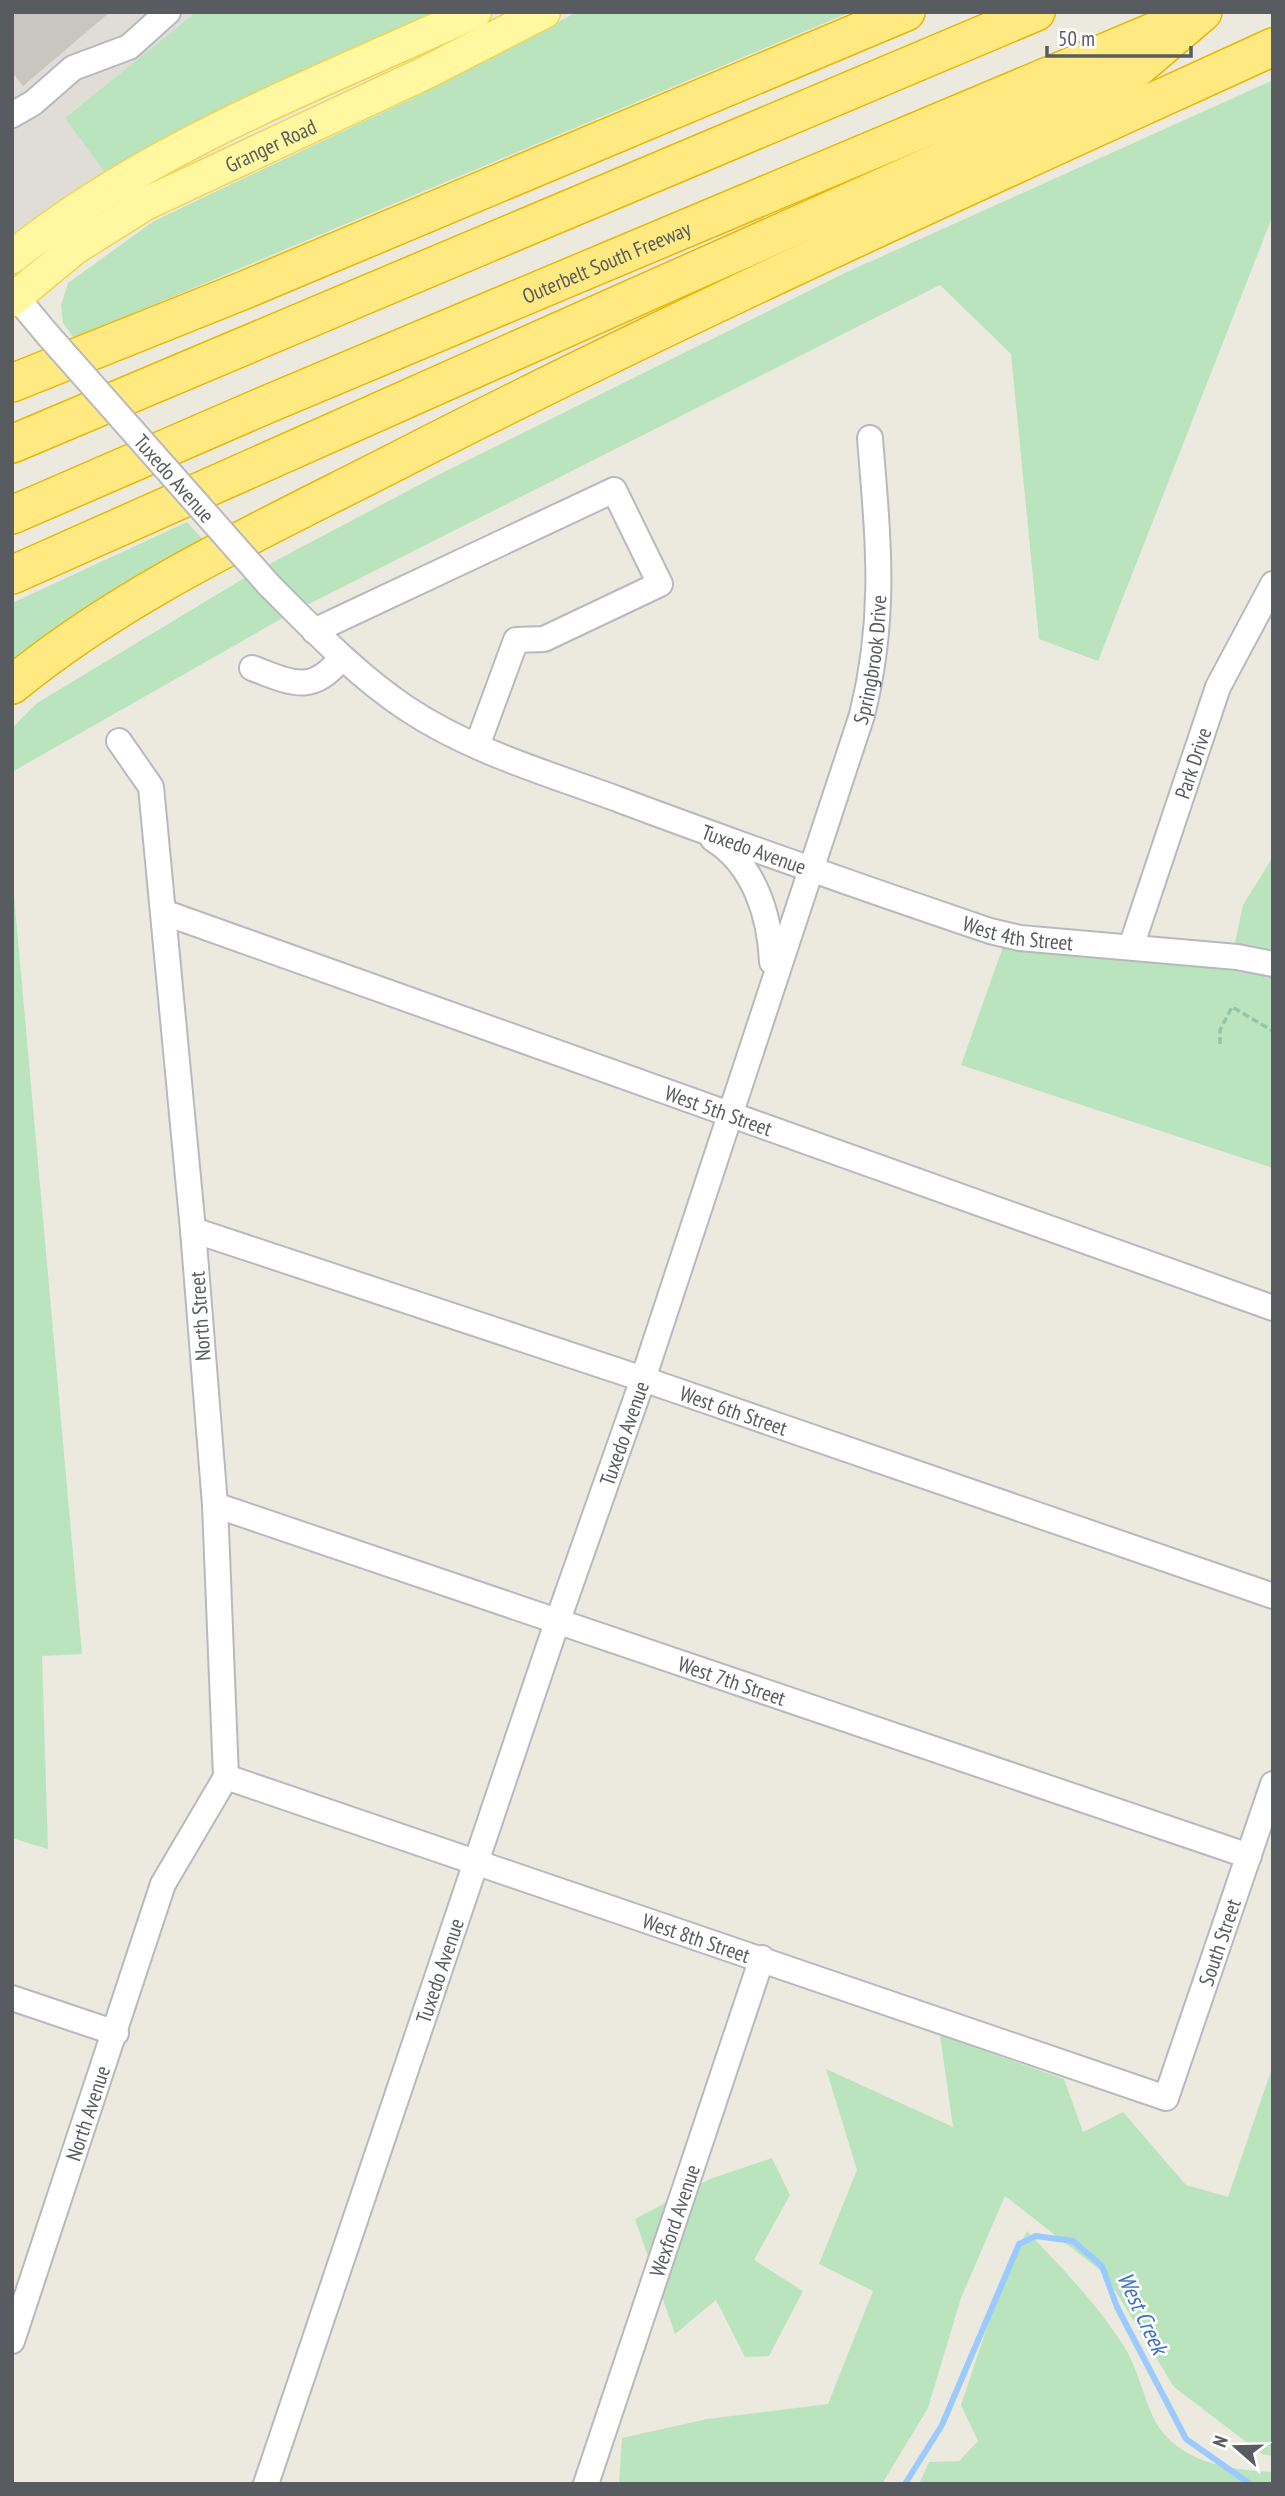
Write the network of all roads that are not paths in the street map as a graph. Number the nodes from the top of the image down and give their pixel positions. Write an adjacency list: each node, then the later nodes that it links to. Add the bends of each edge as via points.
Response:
1 (168, 12): 8 (street, via 129,47 73,68)
2 (475, 12): 9 (main road, Granger Road, via 232,123 94,199)
3 (544, 12): 10 (main road, Granger Road, via 145,204 75,248)
4 (906, 12): 11 (highway)
5 (1036, 12): 13 (highway)
6 (1201, 12): 14 (highway, Outerbelt South Freeway); 15 (highway, via 1123,80)
7 (1273, 47): 20 (highway, via 769,278 489,415 185,571 76,635)
8 (12, 115)
9 (12, 257)
10 (13, 296): 17 (street, Tuxedo Avenue, bridge)
11 (12, 383)
12 (870, 439): 24 (street, Springbrook Drive, via 881,580 874,668)
13 (12, 444)
14 (12, 515)
15 (12, 575)
16 (1273, 584): 26 (street, Park Drive, via 1218,687)
17 (314, 631): 18 (street, Tuxedo Avenue); 22 (street, via 614,490 660,584 544,639 516,640)
18 (341, 658): 19 (street, via 320,680 303,684); 22 (street, Tuxedo Avenue, via 408,709)
19 (252, 668)
20 (12, 685)
21 (119, 741): 25 (street, North Street, via 150,787)
22 (477, 746): 23 (street, Tuxedo Avenue)
23 (695, 828): 24 (street, Tuxedo Avenue); 28 (street, via 723,845 761,899 771,928)
24 (809, 870): 26 (street, West 4th Street, via 990,931); 28 (street, Tuxedo Avenue)
25 (163, 912): 29 (street, West 5th Street); 30 (street, North Street)
26 (1131, 947): 27 (street, West 4th Street)
27 (1273, 964)
28 (769, 989): 29 (street, Tuxedo Avenue)
29 (728, 1114): 31 (street, West 5th Street); 32 (street, Tuxedo Avenue)
30 (193, 1230): 32 (street, West 6th Street); 33 (street, North Street)
31 (1273, 1308)
32 (643, 1379): 34 (street, West 6th Street); 35 (street, Tuxedo Avenue)
33 (215, 1505): 35 (street, West 7th Street); 36 (street, North Street)
34 (1273, 1596)
35 (558, 1621): 38 (street, West 7th Street); 39 (street, Tuxedo Avenue)
36 (226, 1777): 39 (street, West 8th Street); 42 (street, North Avenue, via 163,1884)
37 (1273, 1784): 38 (street, South Street)
38 (1250, 1856): 43 (street, South Street)
39 (476, 1861): 40 (street, West 8th Street); 45 (street, Tuxedo Avenue)
40 (762, 1958): 43 (street, West 8th Street); 46 (street, Wexford Avenue)
41 (12, 1998): 42 (street)
42 (116, 2033): 44 (street, North Avenue)
43 (1166, 2098)
44 (12, 2341)
45 (267, 2484)
46 (586, 2484)

